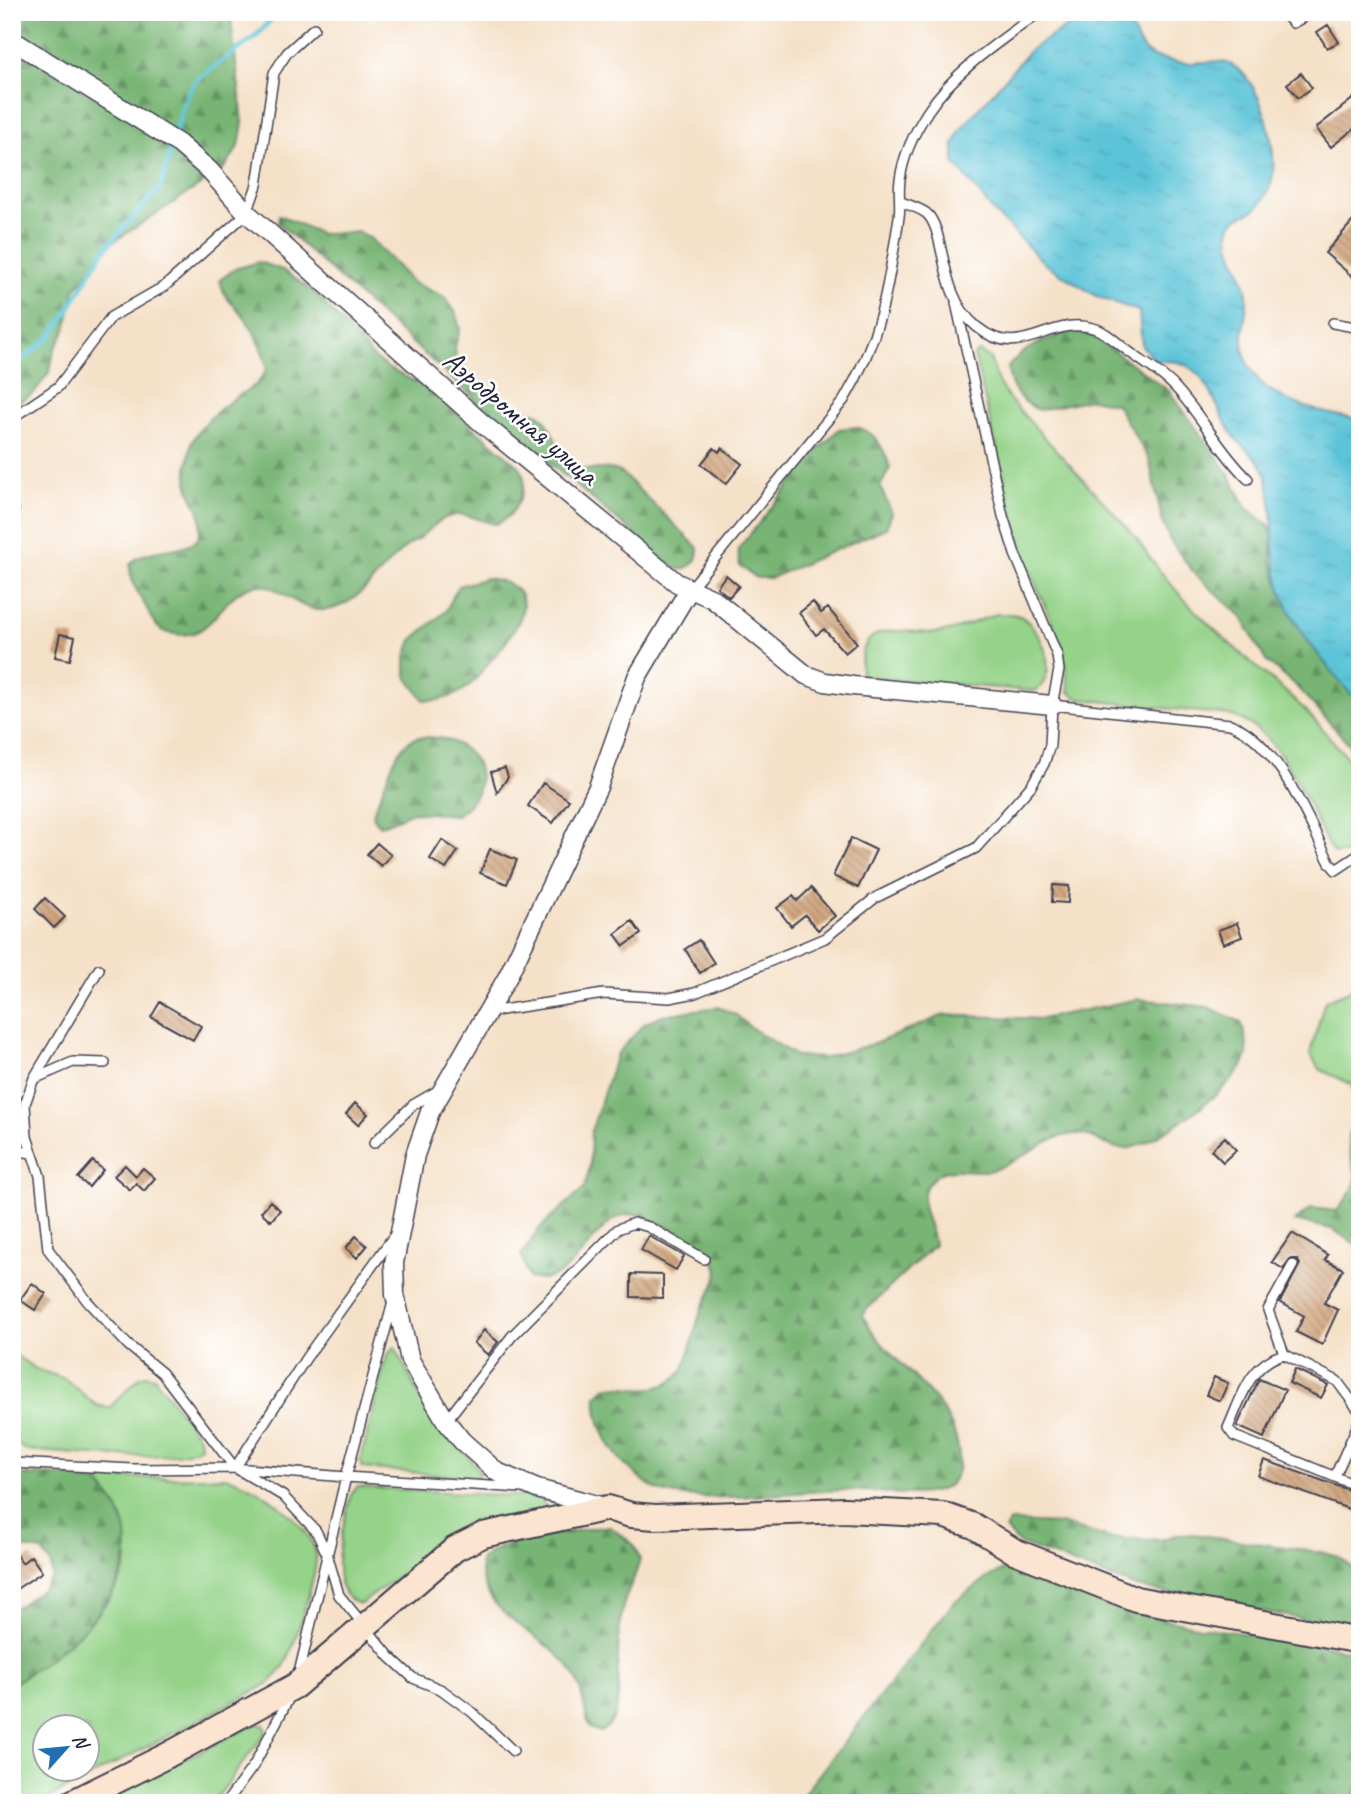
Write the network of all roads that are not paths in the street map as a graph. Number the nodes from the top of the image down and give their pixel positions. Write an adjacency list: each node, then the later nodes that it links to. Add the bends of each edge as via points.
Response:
1 (1040, 12): 8 (lane, via 965,69 928,110 907,151)
2 (1184, 12): 3 (lane)
3 (1202, 12)
4 (1283, 12): 5 (lane, via 1293,23)
5 (1313, 12)
6 (314, 28): 9 (lane, via 287,53 274,73 257,184)
7 (12, 40): 9 (street, Аэродромная улица, via 173,140 209,170)
8 (901, 202): 10 (lane, via 926,213 934,223 944,273); 15 (lane, via 887,294 863,368 844,400)
9 (247, 214): 13 (lane, via 165,286 111,317 58,387); 15 (street, Аэродромная улица, via 483,424)
10 (956, 303): 14 (lane, via 996,340 1032,339 1071,324 1096,328 1173,385); 16 (lane, via 1003,516 1057,655)
11 (1332, 323): 12 (lane)
12 (1360, 328)
13 (12, 418)
14 (1248, 479)
15 (689, 590): 16 (street, Аэродромная улица, via 713,599 792,666 825,682); 19 (street, via 637,677 584,819)
16 (1052, 705): 17 (lane, via 1230,724 1246,730 1262,743 1336,870); 19 (lane, via 1051,745 1044,764 993,832 976,848 875,898 825,939 695,993 669,998 604,994)
17 (1360, 854)
18 (99, 969): 21 (lane)
19 (489, 1012): 22 (street)
20 (105, 1063): 21 (lane, via 73,1062)
21 (34, 1078): 25 (lane, via 25,1104)
22 (441, 1090): 23 (lane, via 413,1105); 26 (street, via 415,1155)
23 (374, 1143)
24 (12, 1150): 25 (lane)
25 (32, 1153): 35 (lane, via 40,1176 48,1250 88,1302 162,1373)
26 (399, 1228): 29 (street); 35 (lane)
27 (704, 1259): 33 (lane, via 649,1227 634,1223 618,1229 512,1336)
28 (1293, 1265): 30 (lane, via 1268,1310)
29 (395, 1295): 33 (street, via 410,1360); 37 (lane)
30 (1284, 1354): 31 (lane, via 1337,1381); 36 (lane, via 1269,1358 1253,1373 1227,1428 1234,1436)
31 (1360, 1412)
32 (1360, 1420): 36 (lane)
33 (446, 1421): 39 (street, via 497,1472)
34 (12, 1463): 35 (lane)
35 (235, 1468): 37 (lane); 41 (lane, via 283,1496 316,1531)
36 (1335, 1476): 38 (lane)
37 (346, 1477): 39 (lane); 41 (lane)
38 (1360, 1487)
39 (537, 1489): 40 (street)
40 (608, 1508): 42 (main road, via 484,1535 455,1549); 43 (main road, via 631,1516 655,1517 845,1510 943,1515 974,1526 1014,1551 1136,1599)
41 (327, 1555): 42 (lane, via 339,1595); 44 (lane)
42 (365, 1628): 44 (main road); 45 (lane, via 413,1678 442,1690)
43 (1360, 1641)
44 (295, 1686): 46 (main road); 47 (lane, via 254,1765)
45 (513, 1751)
46 (71, 1803)
47 (226, 1803)

